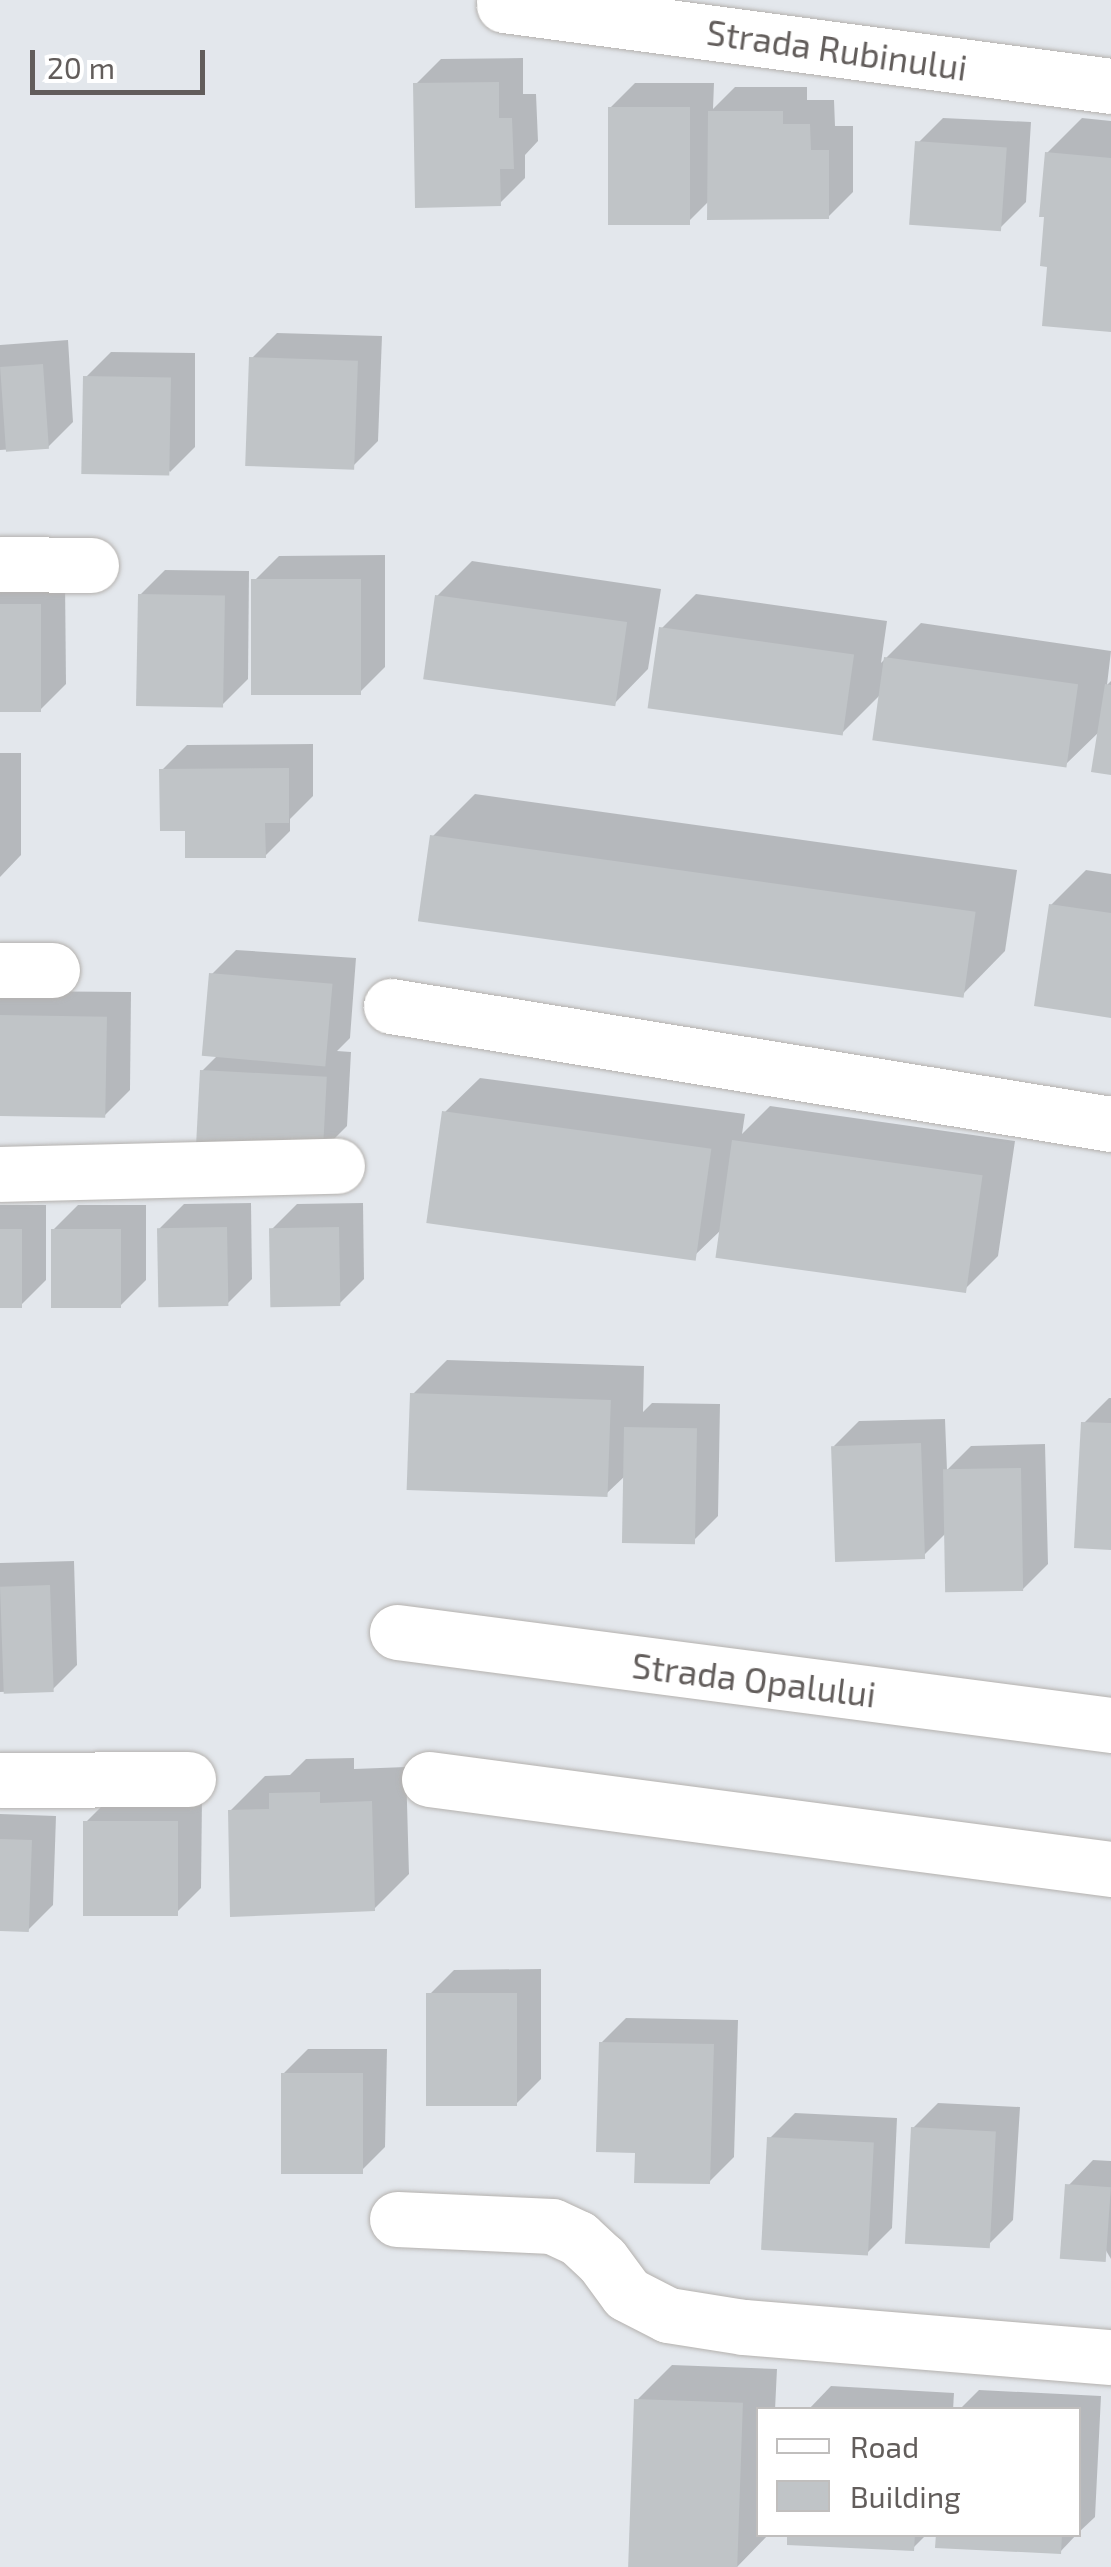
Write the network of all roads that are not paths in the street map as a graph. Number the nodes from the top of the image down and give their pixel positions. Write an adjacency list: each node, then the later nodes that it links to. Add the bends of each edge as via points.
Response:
1 (504, 5): 2 (street, Strada Rubinului)
2 (1111, 86)
3 (0, 564): 4 (street)
4 (91, 565)
5 (391, 1006): 6 (street)
6 (1111, 1124)
7 (336, 1166): 8 (street)
8 (0, 1174)
9 (397, 1632): 10 (street, Strada Opalului)
10 (1111, 1725)
11 (188, 1779): 13 (street)
12 (430, 1779): 14 (street)
13 (0, 1780)
14 (1111, 1869)
15 (397, 2219): 16 (street, via 552,2226 602,2260 626,2294 668,2315)
16 (1111, 2357)

